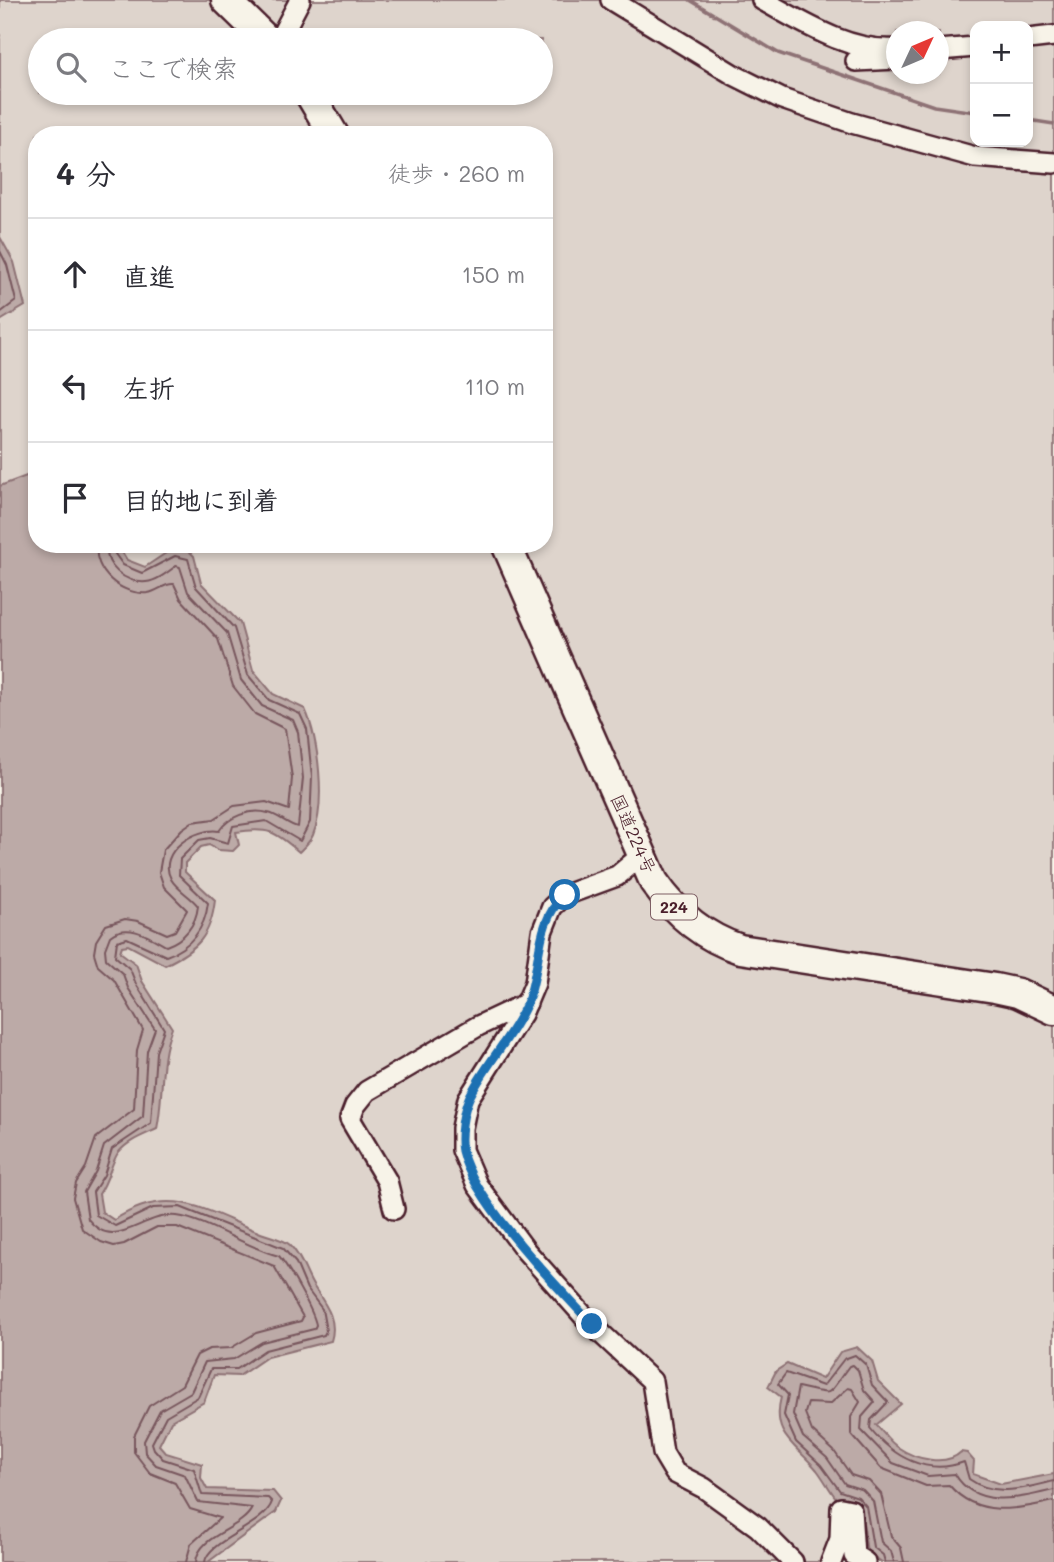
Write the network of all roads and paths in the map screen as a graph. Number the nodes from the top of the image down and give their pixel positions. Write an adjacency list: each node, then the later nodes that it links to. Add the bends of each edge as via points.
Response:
1 (226, 0): 5 (highway)
2 (300, 0): 6 (street)
3 (611, 0): 16 (street, via 782,99 975,157)
4 (762, 0): 10 (street, via 817,30)
5 (255, 28)
6 (285, 28)
7 (1054, 36): 8 (street)
8 (1033, 38)
9 (970, 47): 11 (street)
10 (886, 48)
11 (949, 49)
12 (886, 60): 13 (street)
13 (856, 61)
14 (316, 105): 15 (highway)
15 (329, 126)
16 (1054, 163)
17 (510, 553): 18 (highway, 国道224号 / 224)
18 (642, 855): 19 (street, via 617,876 565,895 552,907); 20 (highway, 国道224号 / 224, via 665,898 720,942 740,949 996,988)
19 (527, 1003): 21 (street, via 367,1091 355,1106 350,1119 387,1181); 22 (street, via 468,1100 462,1150 477,1185 554,1283 652,1381 663,1453 675,1473 758,1527)
20 (1054, 1010)
21 (394, 1209)
22 (793, 1562)
23 (831, 1562): 24 (street, via 840,1539 841,1508 851,1510 854,1555)
24 (864, 1562)

